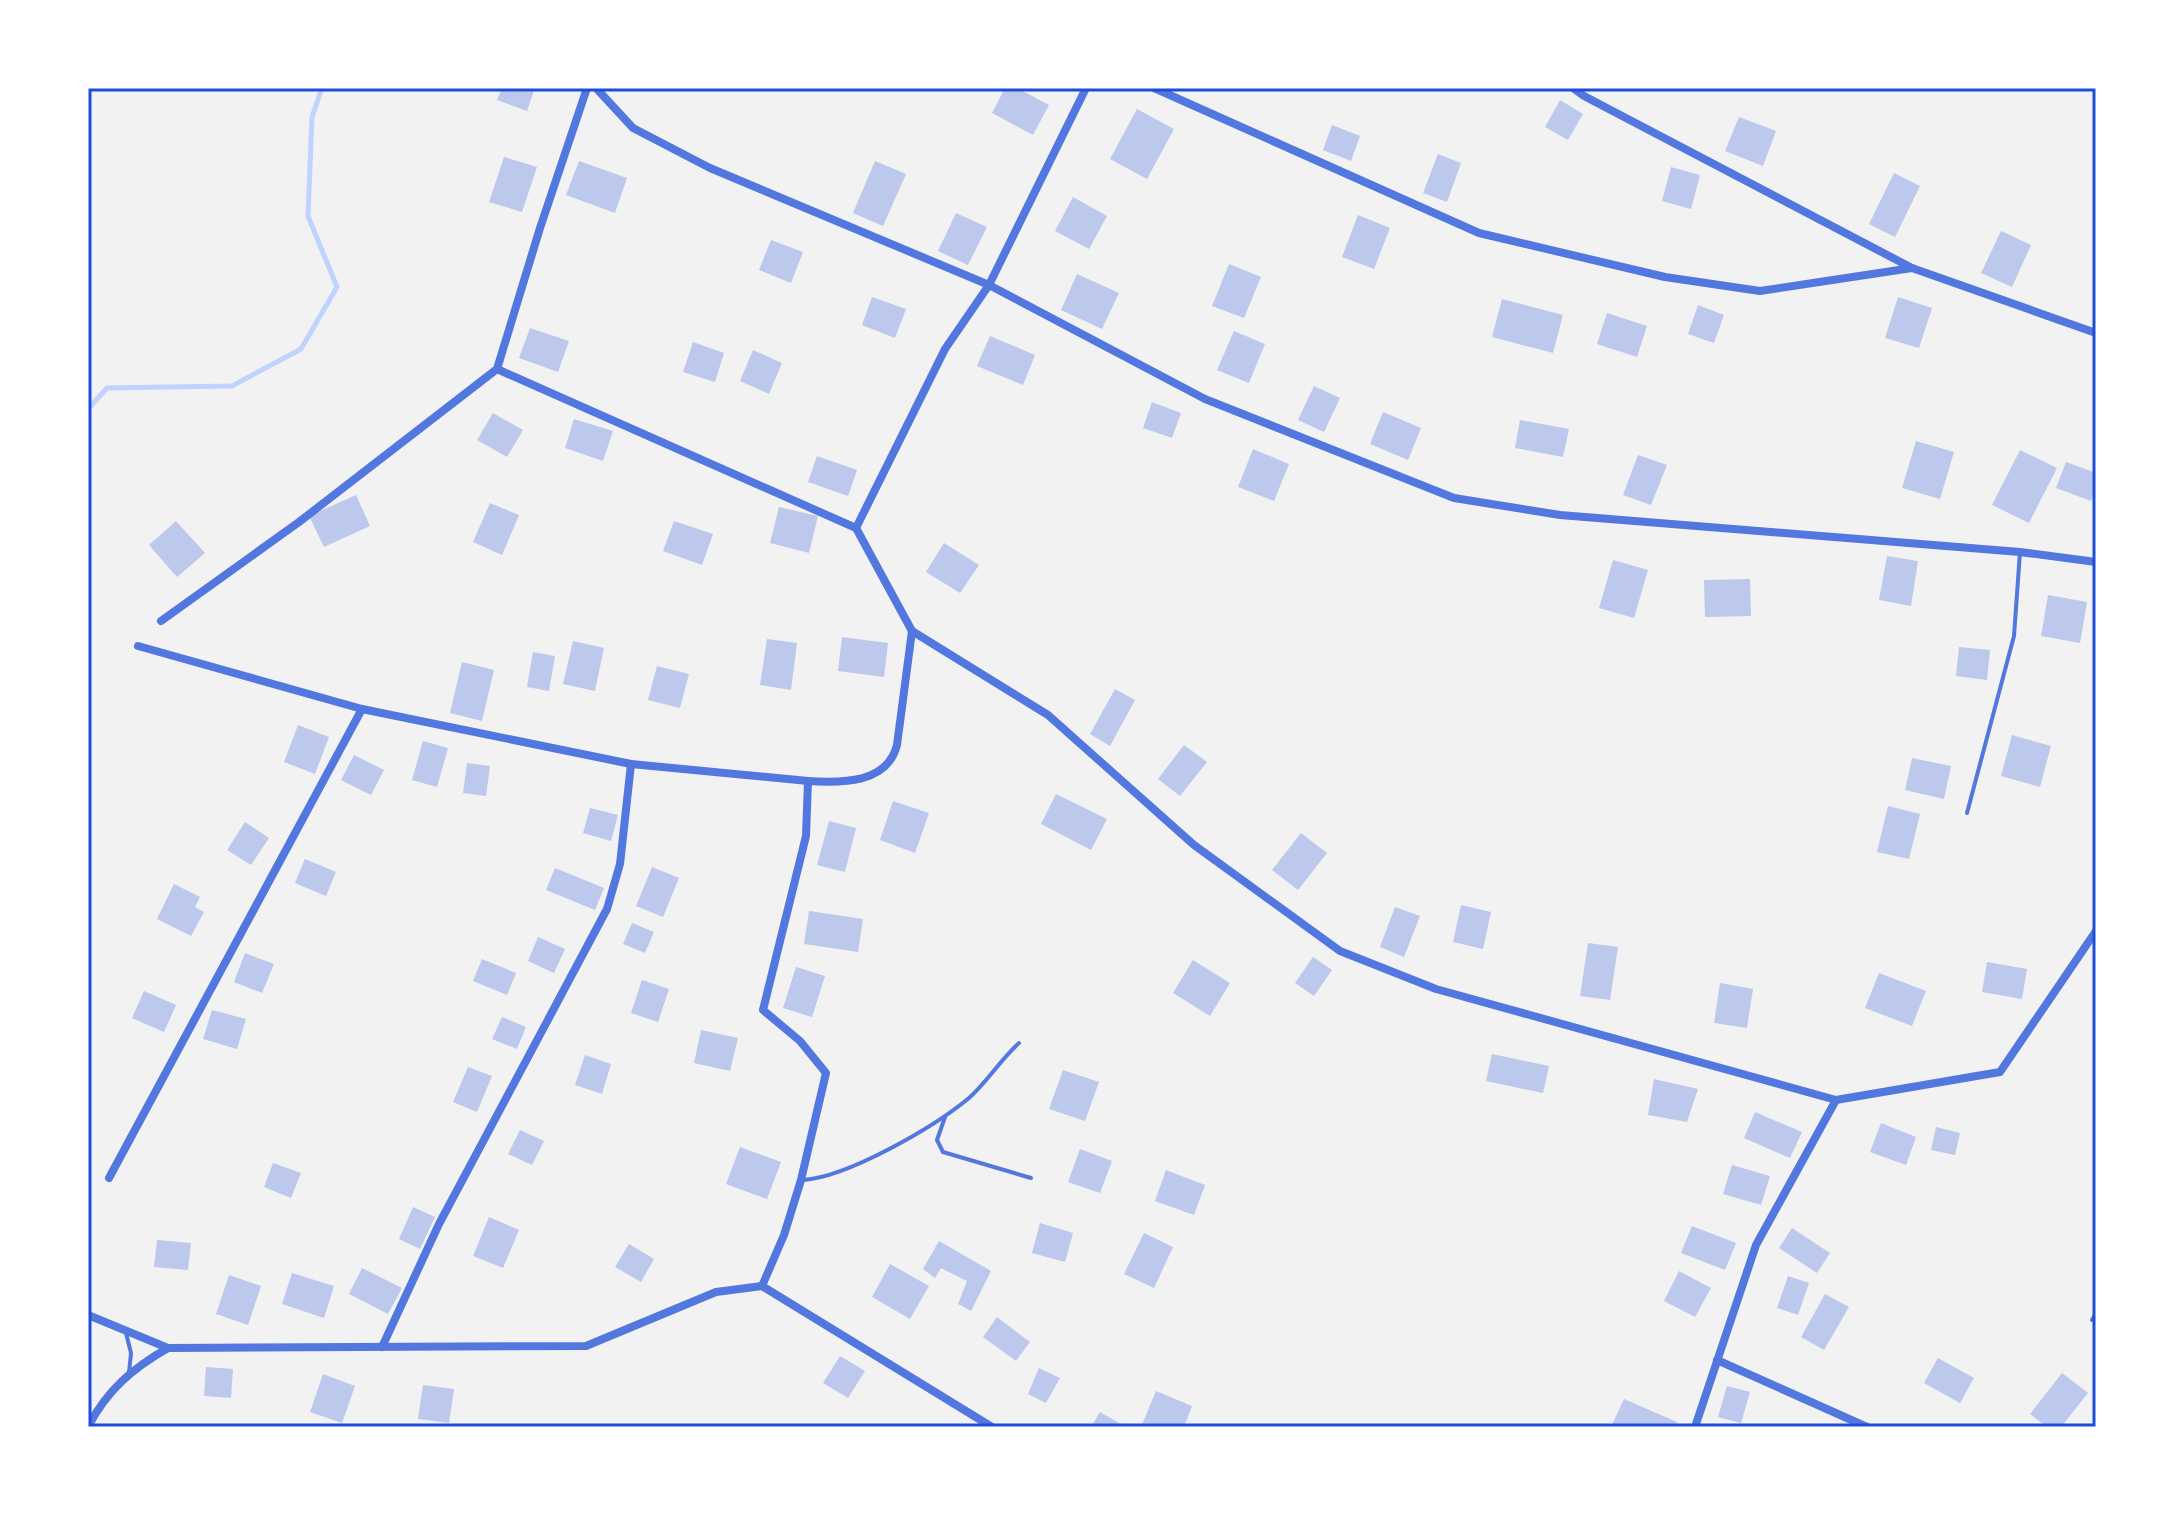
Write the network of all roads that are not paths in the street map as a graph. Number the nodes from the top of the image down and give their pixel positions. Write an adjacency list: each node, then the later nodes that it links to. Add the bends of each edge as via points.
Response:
1 (587, 88): 9 (street)
2 (596, 88): 7 (street, via 633,128 710,168)
3 (1086, 88): 7 (street)
4 (1154, 88): 6 (street, via 1479,233 1665,277 1760,291)
5 (1573, 88): 6 (street)
6 (1912, 268): 8 (street)
7 (989, 285): 10 (street, via 945,349); 11 (street, via 1205,399 1454,498 1560,515)
8 (2096, 333)
9 (497, 369): 10 (street); 13 (street)
10 (856, 528): 14 (street)
11 (2020, 552): 12 (street); 19 (lane, via 2014,636)
12 (2096, 562)
13 (161, 621)
14 (912, 631): 18 (street, via 891,761 860,779); 22 (street, via 1048,715 1194,845 1340,951 1436,989)
15 (138, 646): 16 (street)
16 (362, 709): 17 (street); 24 (street)
17 (631, 764): 18 (street); 32 (street, via 620,864 607,909 439,1224)
18 (808, 781): 26 (street, via 806,836 763,1010 800,1041 826,1073)
19 (1967, 813)
20 (2096, 931): 22 (street, via 2000,1072)
21 (1019, 1043): 23 (lane, via 980,1087)
22 (1836, 1100): 34 (street, via 1756,1245)
23 (946, 1114): 25 (lane, via 937,1140 943,1152); 26 (lane, via 844,1171)
24 (109, 1178)
25 (1031, 1178)
26 (801, 1180): 27 (street)
27 (762, 1286): 32 (street, via 716,1292 586,1346); 37 (street)
28 (2096, 1313): 30 (lane)
29 (88, 1315): 31 (street)
30 (2092, 1320)
31 (125, 1330): 33 (street); 35 (lane)
32 (382, 1347): 33 (street)
33 (168, 1348): 35 (street)
34 (1717, 1360): 38 (street); 39 (street)
35 (129, 1373): 36 (street)
36 (88, 1427)
37 (992, 1427)
38 (1695, 1427)
39 (1867, 1427)

